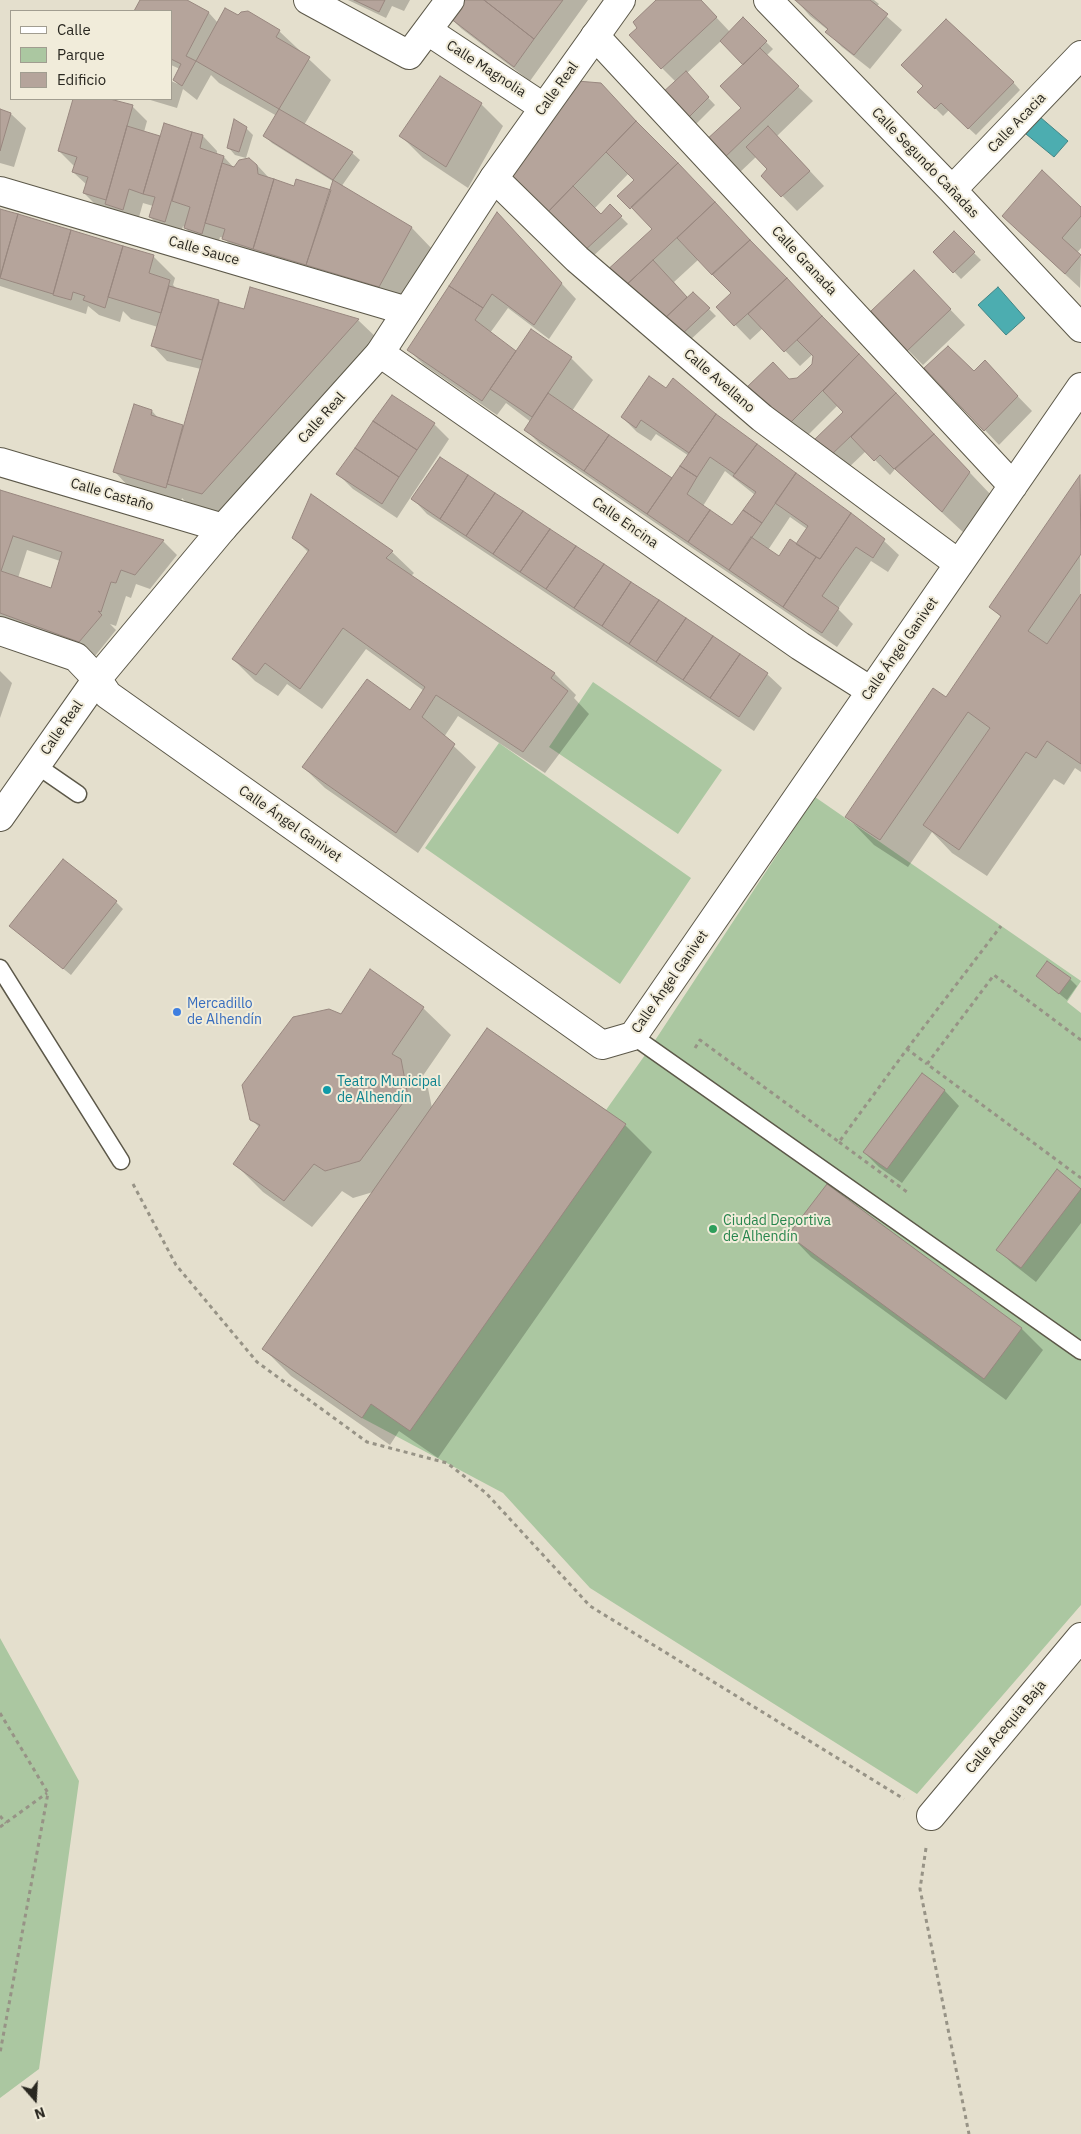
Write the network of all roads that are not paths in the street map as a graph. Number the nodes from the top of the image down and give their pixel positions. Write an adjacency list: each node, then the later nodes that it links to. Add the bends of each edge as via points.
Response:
1 (308, 0): 5 (street, via 409,56)
2 (450, 0): 5 (street)
3 (621, 0): 6 (street, Calle Real)
4 (768, 0): 10 (street, Calle Segundo Cañadas)
5 (428, 31): 8 (street, Calle Magnolia)
6 (595, 36): 8 (street, Calle Real); 17 (street, Calle Granada)
7 (1081, 55): 10 (street, Calle Acacia)
8 (543, 107): 9 (street, Calle Real)
9 (494, 178): 12 (street, Calle Real); 19 (street, Calle Avellano, via 577,259 762,418)
10 (952, 190): 13 (street, Calle Segundo Cañadas)
11 (0, 191): 12 (street, Calle Sauce)
12 (408, 311): 14 (street, Calle Real)
13 (1081, 328)
14 (380, 353): 18 (street, Calle Real); 22 (street, Calle Encina, via 800,646)
15 (1081, 387): 17 (street, Calle Ángel Ganivet)
16 (0, 462): 18 (street, Calle Castaño)
17 (1013, 486): 19 (street, Calle Ángel Ganivet)
18 (224, 528): 21 (street, Calle Real)
19 (960, 564): 22 (street, Calle Ángel Ganivet)
20 (0, 631): 21 (street, via 76,657)
21 (97, 679): 23 (street, Calle Real); 27 (street, Calle Ángel Ganivet, via 115,701 602,1045)
22 (871, 691): 27 (street, Calle Ángel Ganivet)
23 (36, 765): 24 (lane); 25 (street, Calle Real)
24 (78, 794)
25 (0, 818)
26 (0, 968): 28 (lane)
27 (633, 1036): 29 (lane)
28 (121, 1160)
29 (1081, 1351)
30 (1081, 1638): 31 (street, Calle Acequia Baja)
31 (931, 1816)

